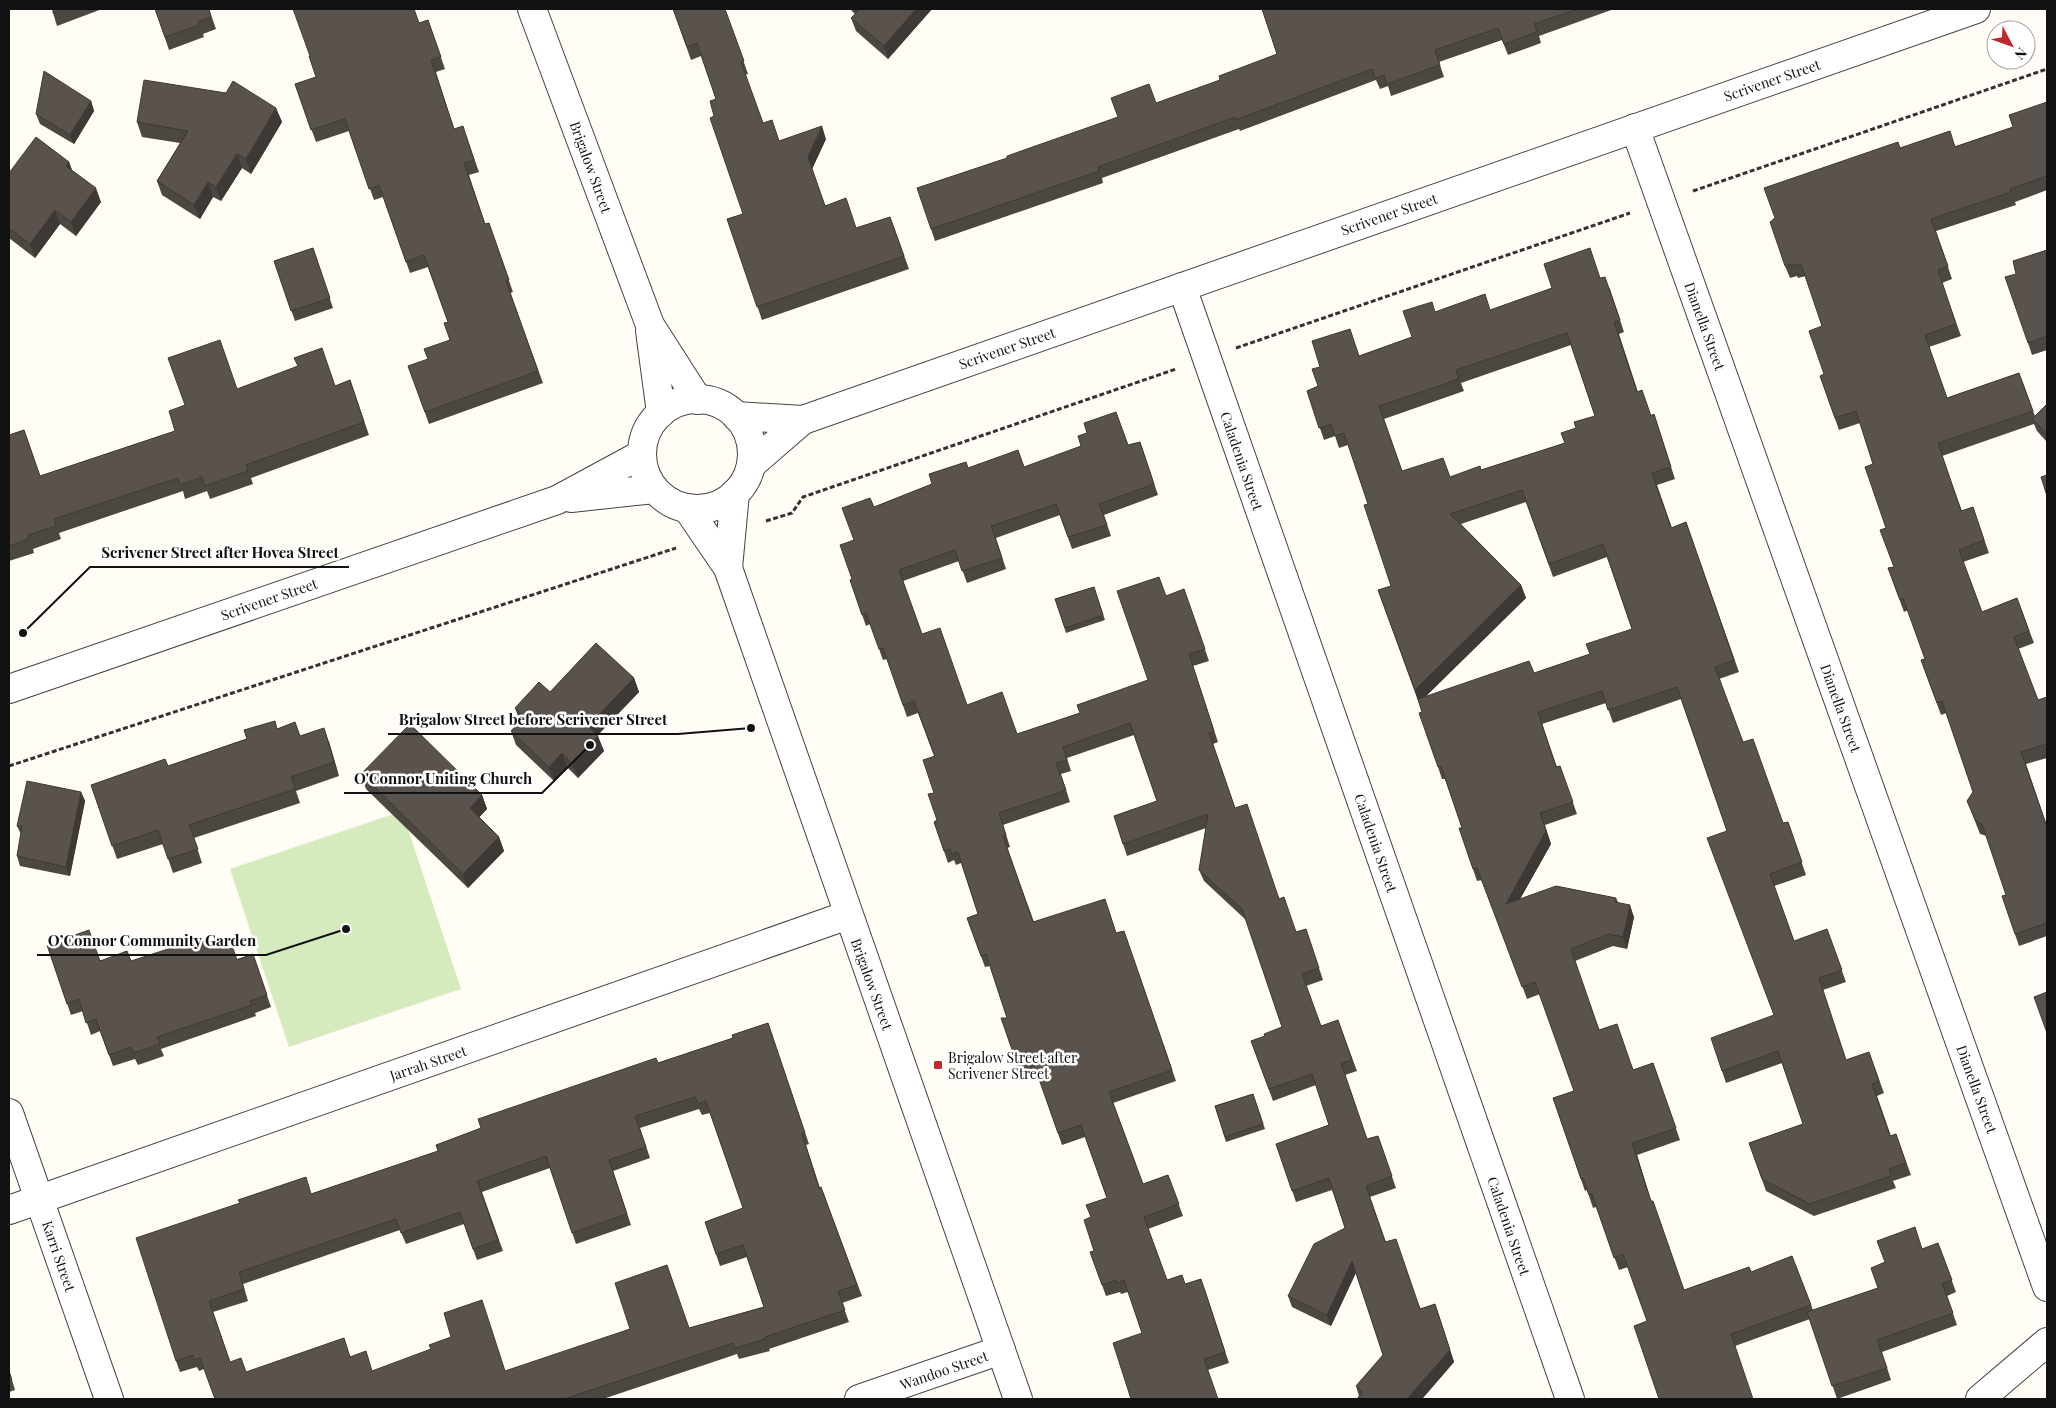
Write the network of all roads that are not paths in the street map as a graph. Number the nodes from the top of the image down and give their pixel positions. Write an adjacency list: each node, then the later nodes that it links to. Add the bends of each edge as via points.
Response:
1 (532, 9): 5 (street, Brigalow Street)
2 (1976, 9): 3 (street, Scrivener Street)
3 (1634, 128): 4 (street, Scrivener Street); 22 (street, Dianella Street)
4 (1182, 287): 9 (street, Scrivener Street); 28 (street, Caladenia Street)
5 (650, 325): 6 (street, Brigalow Street); 7 (street, Brigalow Street)
6 (698, 400): 7 (street, via 685,401); 8 (street, via 722,406)
7 (661, 413): 10 (street, via 647,432)
8 (736, 416): 9 (street, Scrivener Street); 11 (street, via 750,438)
9 (803, 420): 11 (street, Scrivener Street)
10 (642, 454): 12 (street, via 647,477); 14 (street, Scrivener Street)
11 (751, 466): 13 (street)
12 (654, 489): 14 (street, Scrivener Street); 15 (street, via 668,501)
13 (736, 493): 15 (street, via 721,504 704,509); 16 (street, Brigalow Street)
14 (558, 500): 17 (street, Scrivener Street)
15 (687, 508): 16 (street, Brigalow Street)
16 (728, 568): 18 (street, Brigalow Street)
17 (9, 689)
18 (848, 915): 20 (street, Jarrah Street); 24 (street, Brigalow Street)
19 (9, 1114): 20 (street, Karri Street)
20 (39, 1199): 21 (street, Jarrah Street); 25 (street, Karri Street)
21 (9, 1210)
22 (2047, 1287)
23 (2047, 1342): 29 (street)
24 (1001, 1350): 26 (street, Wandoo Street); 27 (street, Brigalow Street)
25 (109, 1399)
26 (859, 1399)
27 (1018, 1399)
28 (1570, 1399)
29 (1980, 1399)

